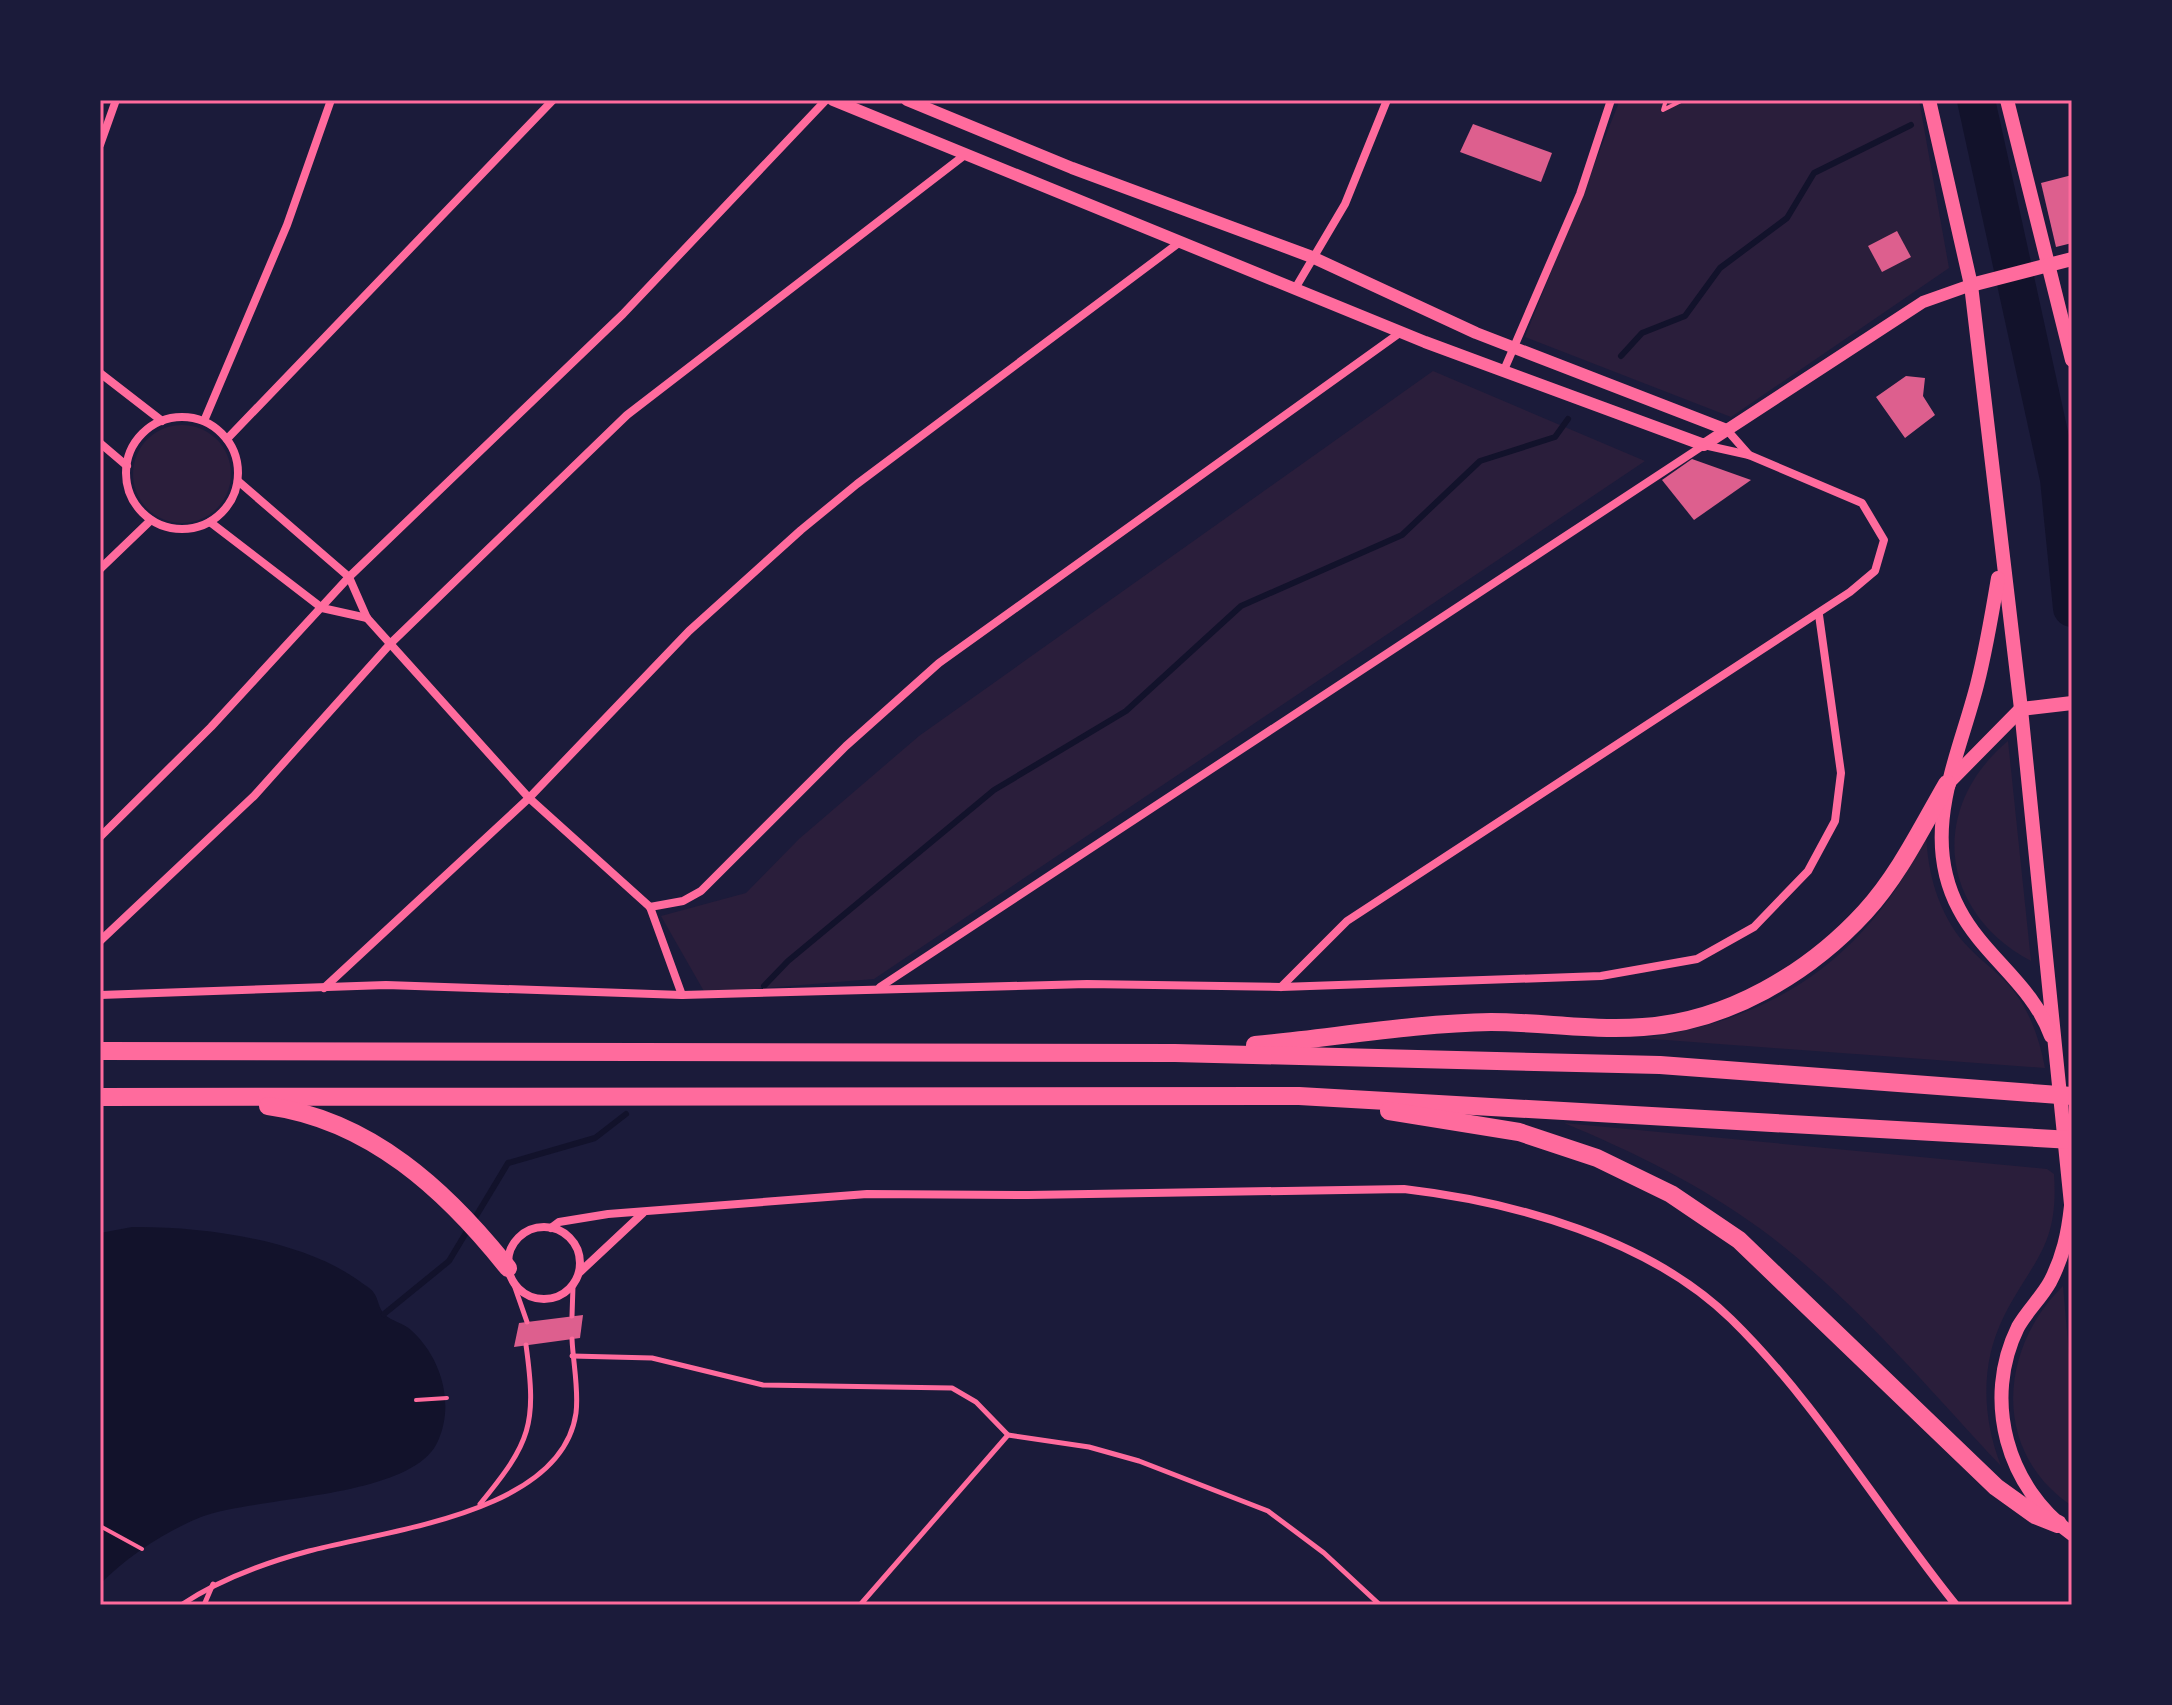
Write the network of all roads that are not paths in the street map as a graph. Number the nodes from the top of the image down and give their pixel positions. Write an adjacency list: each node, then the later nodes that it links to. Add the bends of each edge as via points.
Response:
1 (116, 100): 11 (street)
2 (331, 100): 25 (street, via 287,225)
3 (553, 100): 27 (street)
4 (826, 100): 37 (street, via 623,314)
5 (833, 100): 12 (street)
6 (907, 100): 14 (street)
7 (1387, 100): 14 (street, via 1345,204)
8 (1611, 100): 20 (street, via 1580,194)
9 (1929, 100): 17 (main road)
10 (2007, 100): 16 (main road)
11 (100, 145)
12 (966, 154): 13 (street); 41 (street, via 627,415)
13 (1181, 241): 18 (street); 45 (street, via 801,530 689,631)
14 (1312, 257): 18 (street); 20 (street)
15 (2072, 259): 16 (main road)
16 (2044, 266): 17 (main road); 21 (main road)
17 (1974, 285): 26 (street, via 1923,302); 35 (main road)
18 (1296, 287): 19 (street)
19 (1401, 332): 22 (street); 47 (street, via 929,671 701,891 683,901)
20 (1514, 347): 22 (street); 26 (street)
21 (2072, 360)
22 (1504, 370): 29 (street)
23 (100, 373): 24 (street)
24 (162, 421): 25 (street); 31 (street, via 138,439)
25 (204, 421): 27 (street)
26 (1727, 430): 29 (street); 30 (street)
27 (227, 439): 32 (street)
28 (100, 443): 31 (street)
29 (1704, 445): 30 (street); 49 (street)
30 (1749, 455): 39 (street, via 1862,503 1884,540 1875,571)
31 (127, 466): 33 (street, via 131,497)
32 (238, 481): 34 (street, via 228,504); 37 (street)
33 (151, 520): 34 (street, via 180,529); 36 (street)
34 (210, 522): 38 (street)
35 (2001, 562): 43 (main road); 44 (main road, via 1976,687)
36 (100, 569)
37 (349, 577): 38 (street); 40 (street)
38 (322, 608): 40 (street); 46 (street)
39 (1819, 615): 50 (street, via 1347,921); 50 (street, via 1841,773 1835,821 1808,871 1754,927 1697,959 1601,976)
40 (367, 618): 41 (street)
41 (391, 643): 45 (street); 48 (street, via 254,796)
42 (2072, 703): 43 (main road)
43 (2024, 708): 44 (main road); 55 (main road)
44 (1947, 784): 55 (main road, via 1941,846 1956,905 1972,932 2032,998); 56 (highway, via 1897,870 1830,947 1788,977 1706,1014 1644,1027 1489,1022)
45 (529, 798): 47 (street); 51 (street)
46 (100, 837)
47 (650, 907): 53 (street)
48 (100, 941)
49 (879, 987): 50 (street); 53 (street)
50 (1281, 987)
51 (323, 989): 52 (street); 53 (street, via 386,985)
52 (100, 995)
53 (682, 995)
54 (100, 1051): 56 (highway)
55 (2056, 1051): 62 (main road)
56 (1175, 1053): 58 (highway, via 1660,1065)
57 (1299, 1096): 60 (highway); 61 (highway); 76 (highway, via 1519,1132 1597,1158 1671,1194 1739,1240 1996,1487)
58 (2072, 1096)
59 (100, 1097): 60 (highway)
60 (169, 1097): 67 (highway, via 290,1109 350,1128 443,1196)
61 (2072, 1140)
62 (2071, 1206): 64 (main road); 76 (main road, via 2066,1247 2018,1329 2002,1380 2001,1407 2012,1459 2039,1505)
63 (644, 1213): 65 (street, via 559,1222); 66 (street); 82 (street, via 867,1194 1404,1189 1517,1208 1610,1242 1655,1265 1730,1318 1805,1402)
64 (2072, 1214)
65 (551, 1228): 66 (street, via 576,1246); 67 (street, via 526,1233 516,1242)
66 (579, 1273): 68 (street)
67 (510, 1275): 68 (street, via 535,1299 562,1295); 70 (lane)
68 (573, 1286): 69 (lane)
69 (572, 1316)
70 (527, 1322)
71 (572, 1339): 73 (lane)
72 (526, 1345): 75 (lane, via 532,1419 515,1462)
73 (572, 1356): 74 (lane, via 652,1358 763,1385 952,1388 976,1402); 75 (lane, via 576,1412 565,1445 529,1484)
74 (1008, 1435): 80 (lane); 81 (lane, via 1139,1461 1268,1511)
75 (477, 1508): 77 (lane, via 306,1551)
76 (2065, 1529)
77 (213, 1583): 78 (lane); 79 (lane)
78 (181, 1605)
79 (204, 1605)
80 (860, 1605)
81 (1380, 1605)
82 (1956, 1605)

